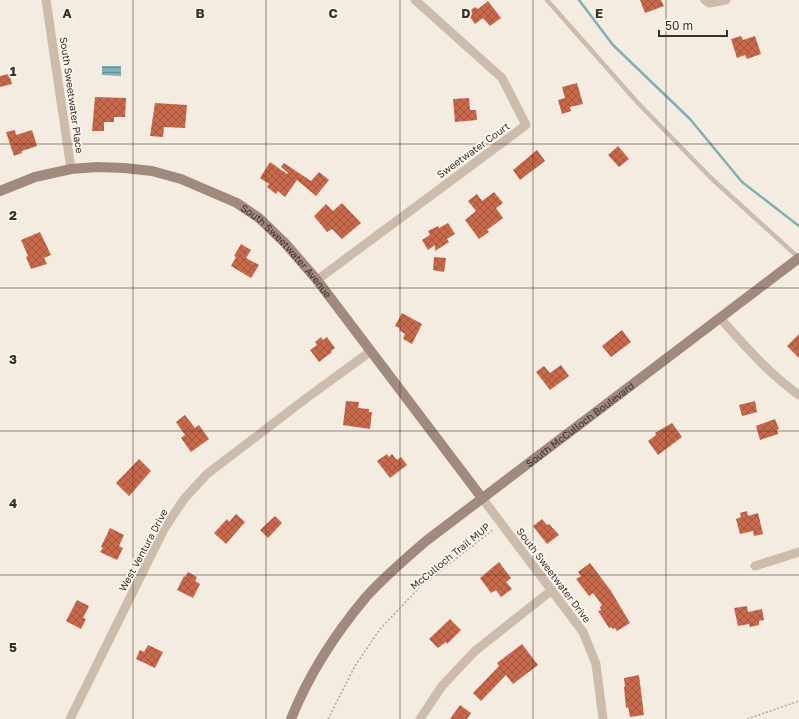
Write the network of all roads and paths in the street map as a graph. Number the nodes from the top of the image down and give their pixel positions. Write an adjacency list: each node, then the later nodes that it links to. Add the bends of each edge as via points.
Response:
1 (46, 0): 6 (street, South Sweetwater Place)
2 (415, 0): 9 (street, Sweetwater Court, via 502,78 526,125)
3 (547, 0): 8 (lane, via 638,102 706,173)
4 (705, 0): 5 (street, via 709,4)
5 (726, 0)
6 (71, 169): 7 (main road, South Sweetwater Avenue, via 35,177); 9 (main road, South Sweetwater Avenue, via 117,168 152,171 210,190 237,203 259,218)
7 (0, 191)
8 (799, 258): 10 (main road, South McCulloch Boulevard)
9 (317, 280): 11 (main road, South Sweetwater Avenue)
10 (720, 318): 12 (street, via 766,368); 13 (main road, South McCulloch Boulevard)
11 (370, 351): 13 (main road, South Sweetwater Avenue); 19 (street, West Ventura Drive, via 207,474 184,499 164,529)
12 (799, 394)
13 (482, 498): 14 (street, South Sweetwater Drive); 20 (main road, South McCulloch Boulevard, via 426,541 367,597 336,635 316,668)
14 (501, 524): 17 (street, South Sweetwater Drive); 21 (path, McCulloch Trail MUP, via 422,585 380,629 355,666)
15 (799, 552): 16 (street)
16 (754, 566)
17 (552, 590): 22 (street, via 475,651 442,686); 23 (street, South Sweetwater Drive, via 583,632 596,664)
18 (799, 701): 24 (path)
19 (70, 719)
20 (291, 719)
21 (328, 719)
22 (420, 719)
23 (603, 719)
24 (747, 719)

